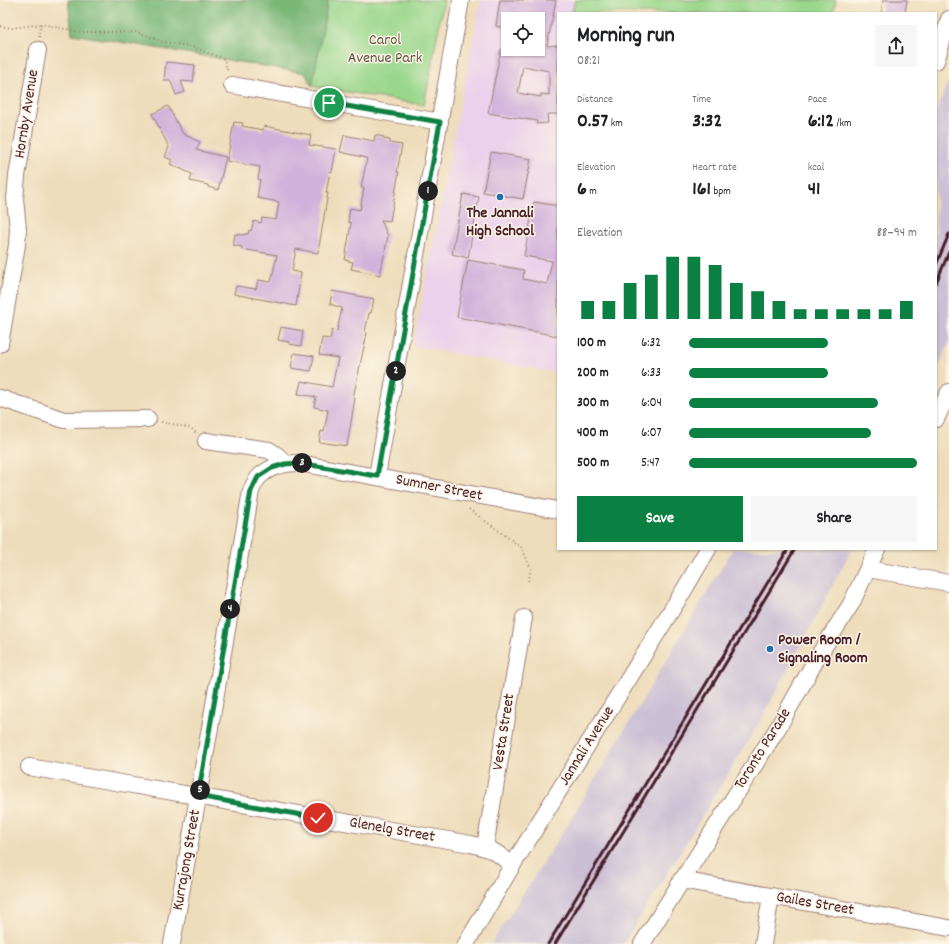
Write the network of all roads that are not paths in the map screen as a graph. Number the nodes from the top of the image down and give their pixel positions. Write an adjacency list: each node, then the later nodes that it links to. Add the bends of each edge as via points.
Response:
1 (461, 0): 6 (street)
2 (949, 19): 4 (street)
3 (38, 50): 7 (street, Hornby Avenue, via 17,176 15,199 18,244)
4 (937, 58)
5 (232, 85): 6 (street)
6 (440, 122): 14 (street)
7 (0, 344)
8 (949, 392): 10 (street)
9 (0, 398): 11 (street, via 64,420)
10 (937, 417)
11 (148, 419)
12 (206, 440): 13 (street, via 269,450)
13 (285, 464): 14 (street, Sumner Street, via 299,463); 22 (street, Kurrajong Street, via 272,468 258,477 251,491)
14 (377, 476): 15 (street, Sumner Street)
15 (557, 510)
16 (707, 550): 24 (street, Jannali Avenue)
17 (877, 550): 18 (street, Toronto Parade)
18 (868, 569): 19 (street); 25 (street, Toronto Parade, via 851,604 779,726)
19 (949, 583)
20 (524, 618): 23 (street, Vesta Street)
21 (29, 768): 22 (street, Glenelg Street)
22 (198, 796): 23 (street, Glenelg Street); 28 (street, Kurrajong Street)
23 (485, 847): 24 (street, Glenelg Street, via 499,853)
24 (512, 866): 29 (street, Jannali Avenue)
25 (681, 880): 26 (street, Gailes Street); 30 (street, Toronto Parade)
26 (771, 896): 27 (street, Gailes Street); 31 (street)
27 (949, 928)
28 (172, 944)
29 (466, 944)
30 (642, 944)
31 (763, 944)

